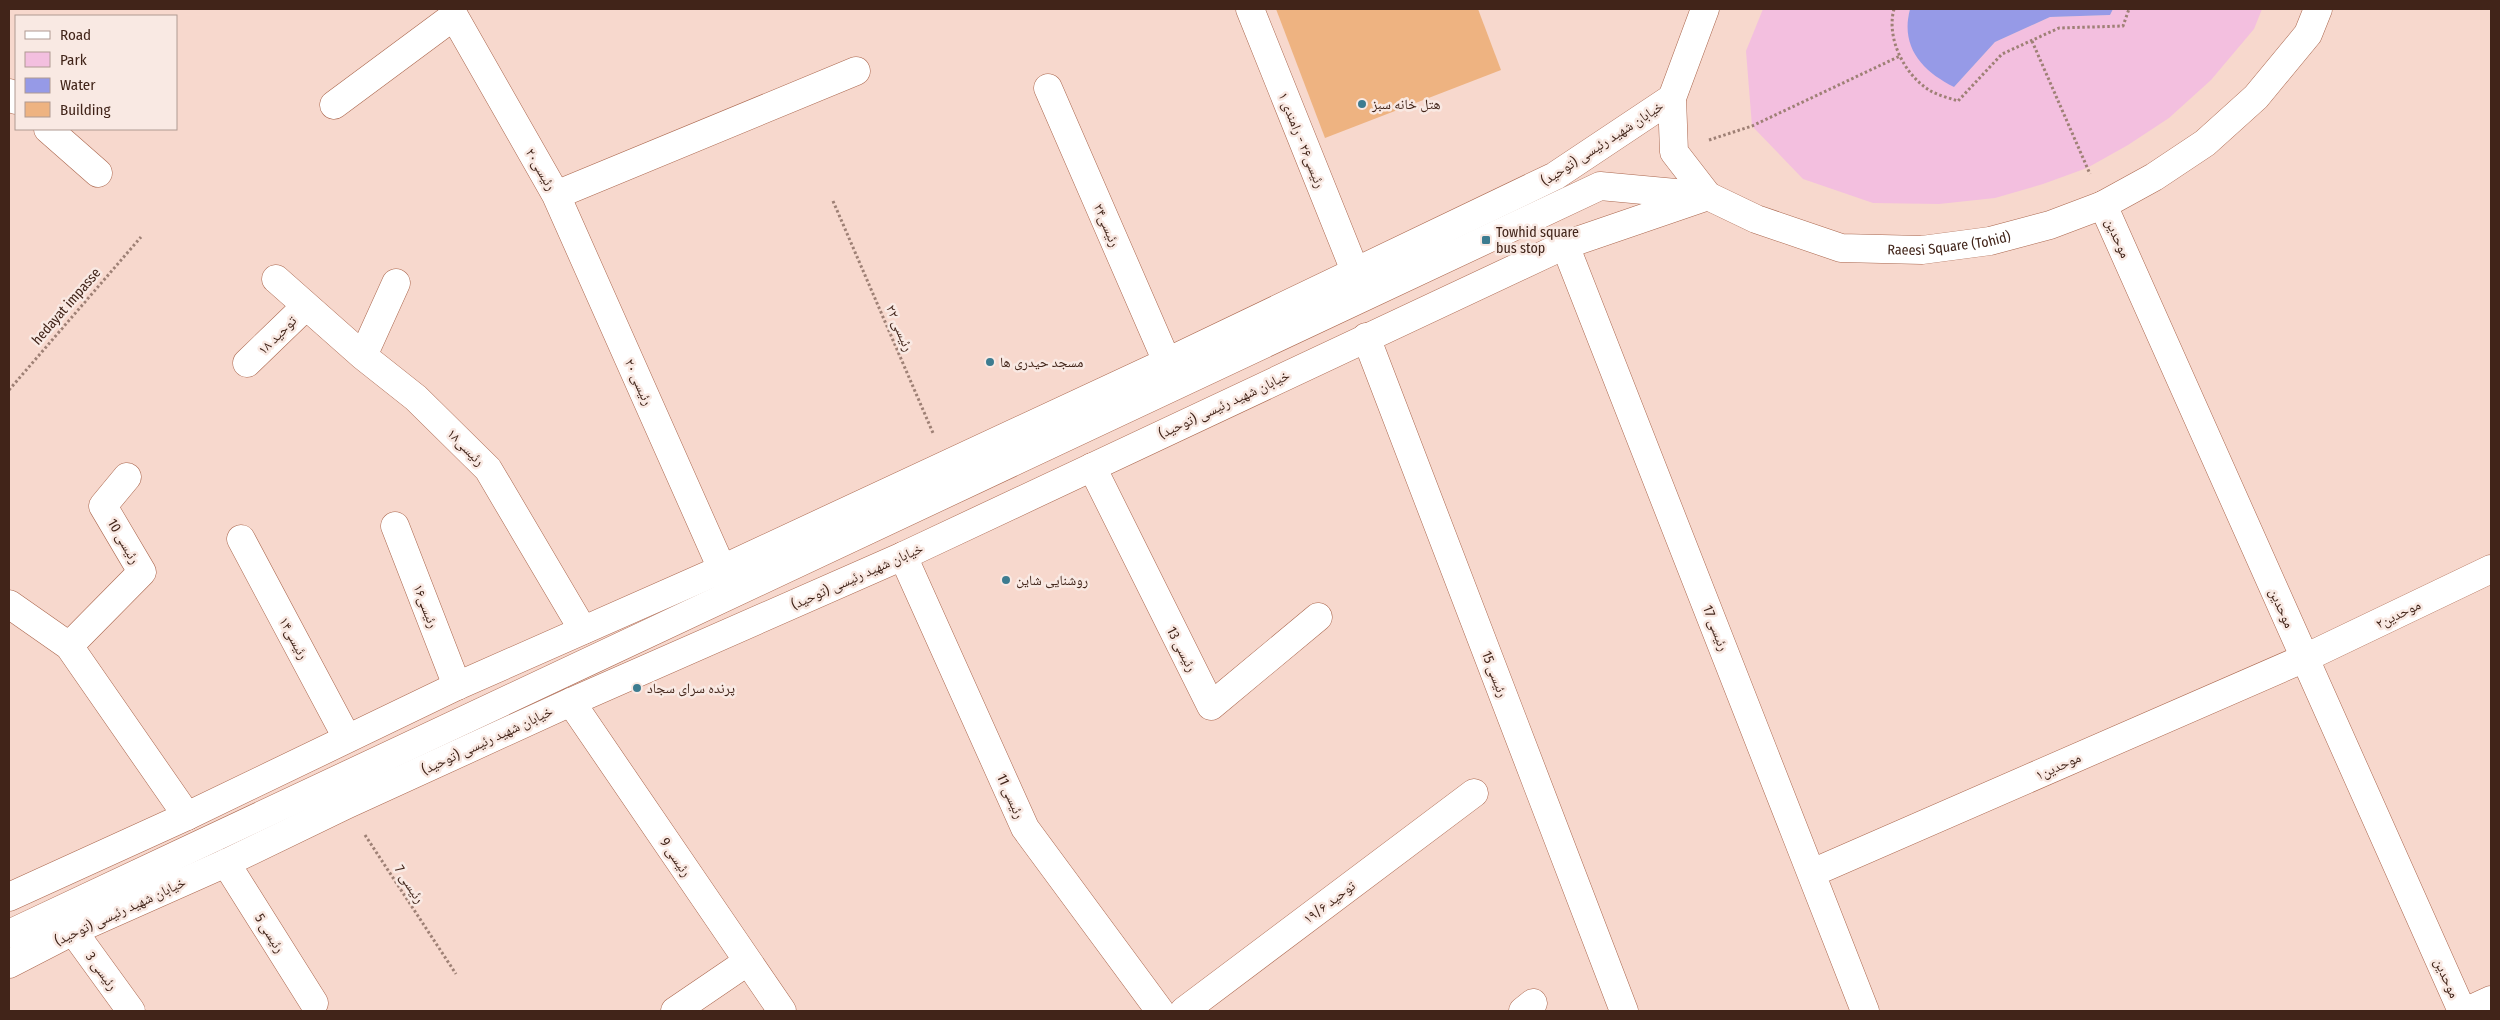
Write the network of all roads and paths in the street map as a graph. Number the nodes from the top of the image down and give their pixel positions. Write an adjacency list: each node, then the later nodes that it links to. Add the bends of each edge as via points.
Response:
1 (1250, 9): 22 (street, رئیسی۲۶ - رامندی ۱)
2 (1706, 9): 11 (street)
3 (1894, 9): 8 (path, via 1894,42)
4 (2129, 9): 7 (path, via 2123,26 2060,28)
5 (2318, 9): 19 (street, Raeesi Square (Tohid), via 2308,34 2256,97 2205,143 2154,177)
6 (459, 12): 12 (street, رئیسی۲۰); 16 (street, رئیسی۲۰)
7 (2032, 41): 8 (path, via 2002,54 1958,101 1929,91 1907,70); 19 (path)
8 (1900, 56): 14 (path, via 1752,126)
9 (856, 72): 16 (street, رئیسی۲۰)
10 (1048, 88): 28 (street, رئیسی۲۴)
11 (1672, 98): 14 (street); 22 (street, خیابان شهید رئیسی (توحید), via 1555,176)
12 (334, 105)
13 (49, 130): 15 (street)
14 (1674, 152): 17 (street, Raeesi Square (Tohid))
15 (98, 173)
16 (556, 195): 37 (street, رئیسی ۲۰)
17 (1708, 196): 19 (street, Raeesi Square (Tohid), via 1756,219 1841,248 1922,250 1990,242 2050,225); 21 (street, خیابان شهید رئیسی (توحید)); 54 (street, via 1600,186)
18 (833, 202): 31 (path, رئیسی ۲۲)
19 (2103, 204): 43 (street, موحدین)
20 (141, 237): 30 (path, hedayat impasse)
21 (1565, 244): 26 (street, خیابان شهید رئیسی (توحید)); 51 (street, رئیسی 17)
22 (1355, 271): 28 (street, خیابان شهید رئیسی (توحید))
23 (276, 279): 25 (street, توحید ۱۸)
24 (396, 283): 27 (street)
25 (306, 306): 27 (street, توحید ۱۸); 29 (street, توحید ۱۸)
26 (1366, 337): 32 (street, خیابان شهید رئیسی (توحید)); 65 (street, رئیسی 15)
27 (363, 356): 41 (street, رئیسی۱۸, via 416,398 488,469)
28 (1167, 362): 31 (street, خیابان شهید رئیسی (توحید))
29 (248, 364)
30 (9, 390)
31 (946, 463): 37 (street, خیابان شهید رئیسی (توحید))
32 (1092, 467): 36 (street, خیابان شهید رئیسی (توحید)); 40 (street, رئیسی 13, via 1211,706)
33 (127, 476): 42 (street, رئیسی 10, via 103,506 142,572)
34 (395, 526): 44 (street, رئیسی۱۶)
35 (241, 539): 46 (street, رئیسی۱۴)
36 (903, 556): 45 (street, خیابان شهید رئیسی (توحید)); 63 (street, رئیسی 11, via 1026,828)
37 (722, 569): 41 (street, خیابان شهید رئیسی (توحید))
38 (2491, 569): 43 (street, موحدین۲)
39 (9, 604): 42 (street)
40 (1318, 617)
41 (583, 630): 44 (street, خیابان شهید رئیسی (توحید))
42 (69, 646): 49 (street)
43 (2305, 658): 51 (street, موحدین۱); 67 (street, موحدین)
44 (457, 686): 46 (street, خیابان شهید رئیسی (توحید))
45 (571, 702): 48 (street, خیابان شهید رئیسی (توحید)); 55 (street, رئیسی 9)
46 (346, 738): 49 (street, خیابان شهید رئیسی (توحید))
47 (1474, 793): 64 (street, توحید ۱۹/۶)
48 (346, 805): 50 (street, خیابان شهید رئیسی (توحید)); 57 (path, رئیسی 7)
49 (187, 816): 52 (street, خیابان شهید رئیسی (توحید))
50 (226, 863): 53 (street, خیابان شهید رئیسی (توحید)); 59 (street, رئیسی 5)
51 (1812, 873): 66 (street, رئیسی 17)
52 (9, 897)
53 (73, 931): 56 (street, خیابان شهید رئیسی (توحید)); 60 (street, رئیسی 3)
54 (9, 934)
55 (747, 962): 61 (street); 62 (street, رئیسی 9)
56 (9, 964)
57 (456, 974)
58 (2491, 1000): 68 (street)
59 (314, 1003)
60 (131, 1011)
61 (674, 1011)
62 (782, 1011)
63 (1160, 1011)
64 (1184, 1011)
65 (1624, 1011)
66 (1865, 1011)
67 (2462, 1011)
68 (2467, 1011)

